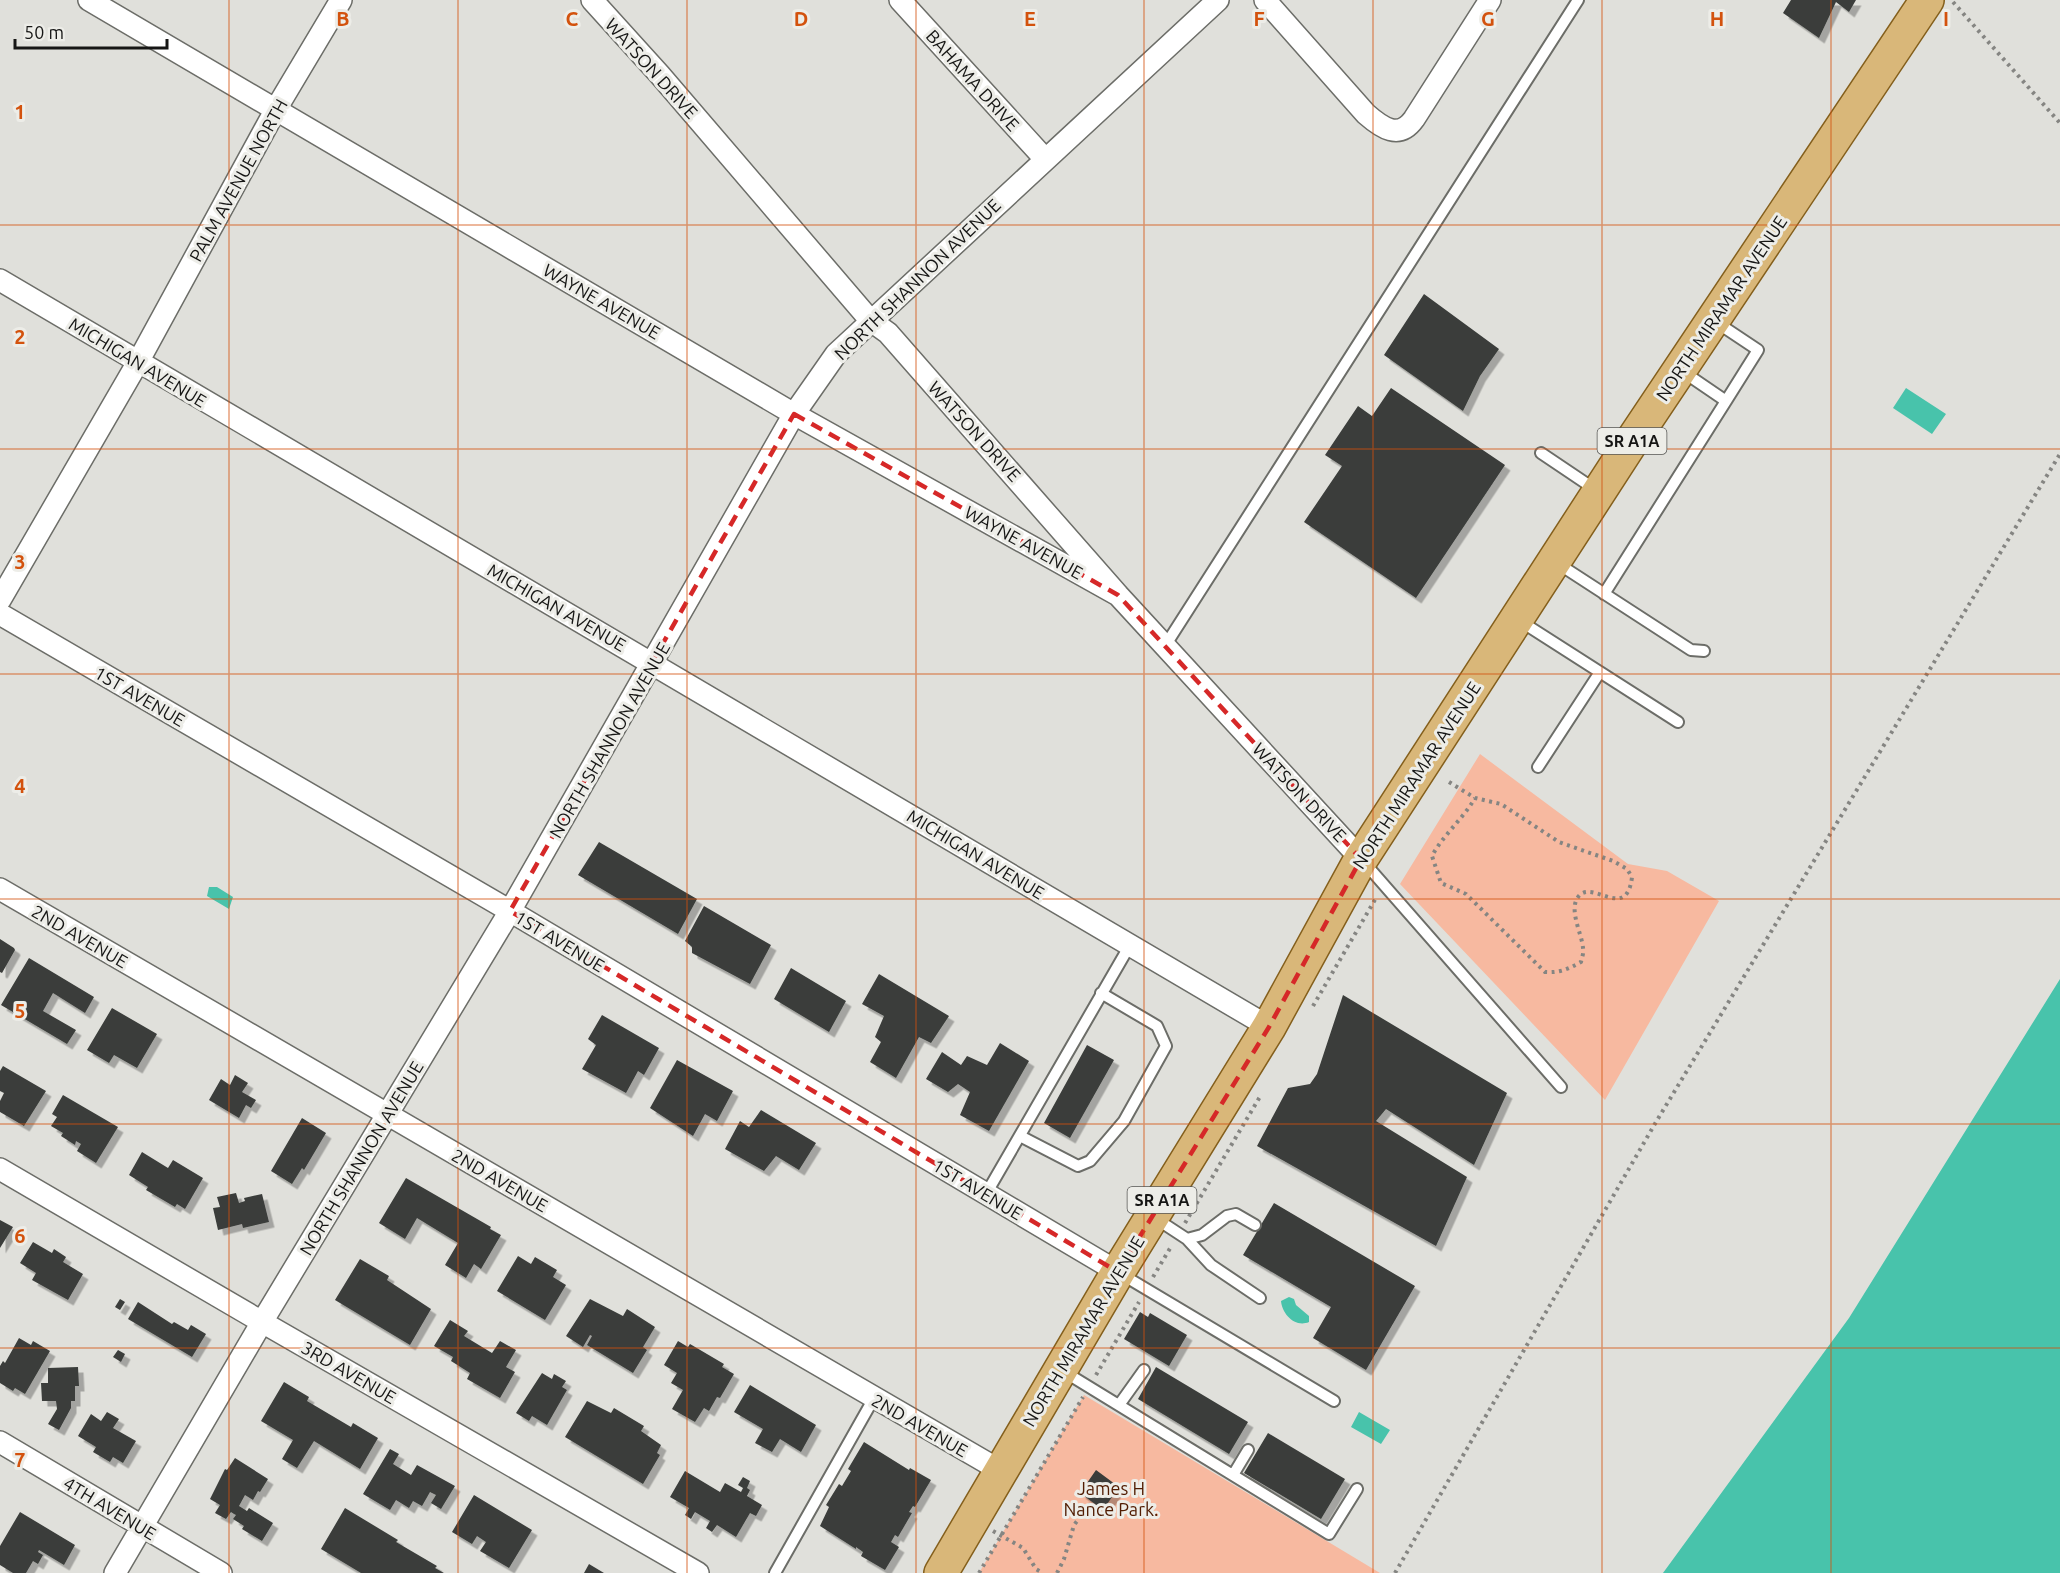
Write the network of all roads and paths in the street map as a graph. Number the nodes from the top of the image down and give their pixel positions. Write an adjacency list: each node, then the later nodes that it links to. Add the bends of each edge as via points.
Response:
1 (89, 0): 11 (street, WAYNE AVENUE)
2 (341, 0): 11 (street, PALM AVENUE NORTH)
3 (592, 0): 15 (street, WATSON DRIVE)
4 (900, 0): 13 (street, BAHAMA DRIVE)
5 (1265, 0): 6 (street, via 1366,114 1379,125 1400,130 1408,128)
6 (1490, 0)
7 (1578, 0): 30 (lane)
8 (1927, 0): 16 (main road, NORTH MIRAMAR AVENUE / SR A1A)
9 (1952, 0): 12 (path)
10 (1212, 2): 13 (street, NORTH SHANNON AVENUE)
11 (276, 109): 17 (street, PALM AVENUE NORTH); 20 (street, WAYNE AVENUE)
12 (2060, 123)
13 (1045, 159): 15 (street, NORTH SHANNON AVENUE)
14 (0, 280): 17 (street, MICHIGAN AVENUE)
15 (870, 320): 20 (street, NORTH SHANNON AVENUE, via 836,354); 26 (street, WATSON DRIVE, via 888,333)
16 (1713, 320): 18 (main road, NORTH MIRAMAR AVENUE / SR A1A); 19 (lane, via 1758,350)
17 (138, 362): 27 (street, PALM AVENUE NORTH); 32 (street, MICHIGAN AVENUE)
18 (1680, 370): 19 (lane); 23 (main road, NORTH MIRAMAR AVENUE / SR A1A)
19 (1726, 401): 25 (lane)
20 (794, 414): 26 (street, WAYNE AVENUE); 32 (street, NORTH SHANNON AVENUE)
21 (1541, 453): 23 (lane)
22 (2060, 454): 73 (path, via 1656,1122)
23 (1599, 492): 24 (main road, NORTH MIRAMAR AVENUE / SR A1A)
24 (1554, 562): 25 (lane); 29 (main road, NORTH MIRAMAR AVENUE / SR A1A)
25 (1604, 594): 31 (lane, via 1691,650)
26 (1118, 595): 30 (street, WATSON DRIVE)
27 (0, 600)
28 (0, 614): 40 (street, 1ST AVENUE)
29 (1517, 619): 33 (lane); 38 (main road, NORTH MIRAMAR AVENUE / SR A1A)
30 (1166, 646): 38 (street, WATSON DRIVE)
31 (1704, 651)
32 (653, 663): 40 (street, NORTH SHANNON AVENUE); 41 (street, MICHIGAN AVENUE)
33 (1600, 672): 34 (lane); 35 (lane)
34 (1678, 722)
35 (1538, 767)
36 (1449, 782): 37 (path)
37 (1475, 798): 37 (path, via 1501,804 1559,842 1627,869 1632,877 1625,895 1608,898 1589,892 1577,900 1576,916 1584,951 1581,962 1557,973 1545,972 1466,894 1441,883 1432,856)
38 (1362, 859): 43 (main road, NORTH MIRAMAR AVENUE / SR A1A); 44 (lane)
39 (0, 889): 45 (street, 2ND AVENUE)
40 (510, 911): 45 (street, NORTH SHANNON AVENUE); 48 (street, 1ST AVENUE)
41 (1130, 945): 42 (lane); 43 (street, MICHIGAN AVENUE)
42 (1101, 993): 46 (lane); 46 (lane, via 1157,1026 1166,1046 1124,1121 1090,1161 1078,1166)
43 (1269, 1027): 49 (main road, NORTH MIRAMAR AVENUE / SR A1A)
44 (1561, 1087)
45 (387, 1115): 54 (street, NORTH SHANNON AVENUE); 57 (street, 2ND AVENUE)
46 (1020, 1136): 48 (lane)
47 (0, 1169): 54 (street, 3RD AVENUE)
48 (986, 1194): 52 (street, 1ST AVENUE)
49 (1152, 1216): 51 (lane); 52 (main road, NORTH MIRAMAR AVENUE / SR A1A)
50 (1256, 1225): 51 (lane, via 1236,1214 1227,1216 1202,1235)
51 (1187, 1239): 53 (lane, via 1211,1265)
52 (1118, 1272): 55 (main road, NORTH MIRAMAR AVENUE / SR A1A); 58 (lane)
53 (1260, 1298)
54 (262, 1322): 66 (street, NORTH SHANNON AVENUE); 69 (street, 3RD AVENUE)
55 (1060, 1370): 59 (lane); 62 (main road, NORTH MIRAMAR AVENUE / SR A1A)
56 (1144, 1370): 59 (lane)
57 (874, 1398): 62 (street, 2ND AVENUE); 70 (lane)
58 (1334, 1401)
59 (1119, 1405): 63 (lane)
60 (0, 1442): 66 (street, 4TH AVENUE)
61 (1248, 1450): 63 (lane)
62 (1000, 1471): 71 (main road, NORTH MIRAMAR AVENUE / SR A1A)
63 (1233, 1475): 64 (lane, via 1329,1534)
64 (1357, 1489)
65 (1092, 1502): 72 (path, via 1074,1525)
66 (142, 1526): 67 (street, NORTH SHANNON AVENUE); 68 (street, 4TH AVENUE)
67 (115, 1573)
68 (221, 1573)
69 (698, 1573)
70 (775, 1573)
71 (941, 1573)
72 (1057, 1573)
73 (1395, 1573)

